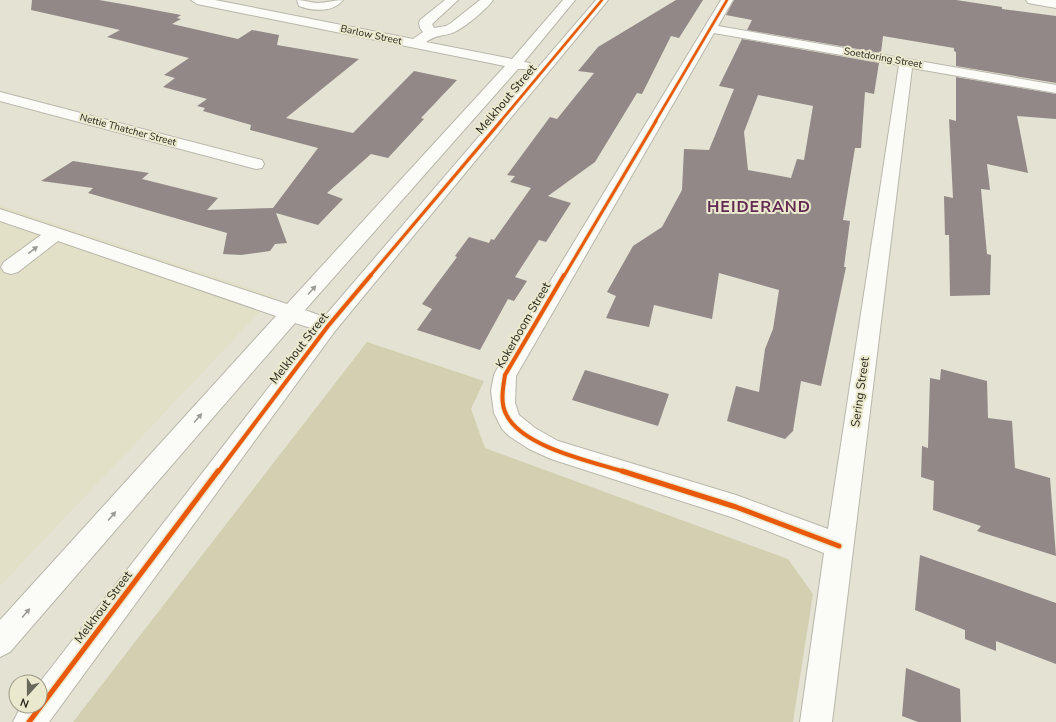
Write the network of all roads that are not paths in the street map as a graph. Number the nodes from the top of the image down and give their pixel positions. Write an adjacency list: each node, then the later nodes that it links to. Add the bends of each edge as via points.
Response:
1 (197, 0): 11 (street, Barlow Street)
2 (337, 0): 9 (street, via 328,6)
3 (452, 0): 13 (street, via 425,23 426,28)
4 (487, 0): 13 (street, via 456,26 449,30)
5 (569, 0): 16 (street, Melkhout Street)
6 (602, 0): 17 (street, Melkhout Street)
7 (727, 0): 12 (street, Kokerboom Street)
8 (1032, 0): 10 (street)
9 (306, 3): 11 (street)
10 (1056, 4)
11 (291, 19): 14 (street, Barlow Street)
12 (710, 28): 15 (street, Soetdoring Street); 26 (street, Kokerboom Street, via 505,375 501,395 506,419 527,436 551,448 736,507)
13 (432, 32): 14 (street)
14 (415, 44): 16 (street, Barlow Street)
15 (906, 62): 18 (street, Soetdoring Street); 26 (street, Sering Street)
16 (514, 64): 17 (street, Barlow Street); 24 (street, Melkhout Street, one-way to 16)
17 (544, 70): 25 (street, Melkhout Street)
18 (1056, 88)
19 (0, 96): 20 (street, Nettie Thatcher Street)
20 (256, 164)
21 (0, 215): 22 (street)
22 (56, 234): 23 (street, one-way to 22); 24 (street)
23 (11, 266)
24 (290, 314): 25 (street); 27 (street, Melkhout Street, one-way to 24)
25 (328, 326): 28 (street, Melkhout Street)
26 (839, 546): 29 (street, Sering Street)
27 (0, 642)
28 (28, 722)
29 (816, 722)

